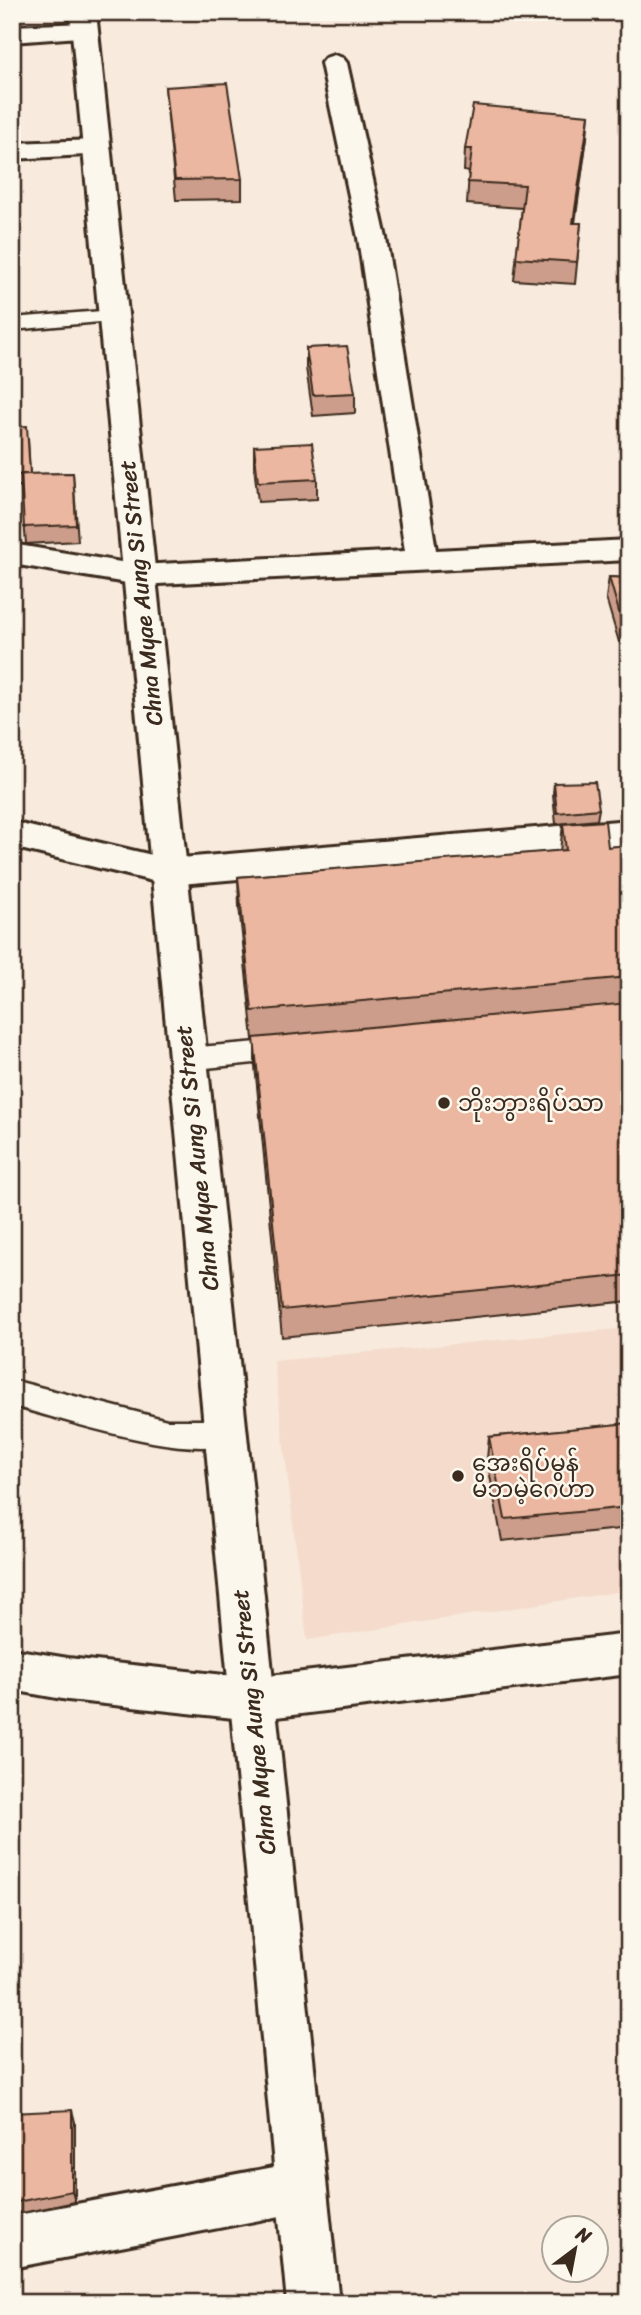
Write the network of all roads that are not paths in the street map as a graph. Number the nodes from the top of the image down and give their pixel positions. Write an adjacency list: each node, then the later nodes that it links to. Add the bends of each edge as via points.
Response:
1 (84, 22): 2 (street); 4 (street, Chna Myae Aung Si Street)
2 (12, 34)
3 (334, 63): 10 (street, via 374,252)
4 (96, 148): 5 (street); 6 (street, Chna Myae Aung Si Street)
5 (12, 151)
6 (115, 316): 7 (lane); 11 (street, Chna Myae Aung Si Street)
7 (12, 324)
8 (629, 550): 10 (street)
9 (12, 554): 11 (street)
10 (422, 561): 11 (street)
11 (139, 575): 14 (street, Chna Myae Aung Si Street)
12 (629, 832): 14 (street)
13 (12, 834): 14 (street)
14 (169, 872): 16 (street, Chna Myae Aung Si Street)
15 (312, 1048): 16 (lane)
16 (187, 1059): 18 (street, Chna Myae Aung Si Street)
17 (12, 1393): 18 (lane, via 167,1433)
18 (225, 1433): 21 (street, Chna Myae Aung Si Street)
19 (629, 1654): 21 (street)
20 (12, 1669): 21 (street)
21 (252, 1699): 22 (street, Chna Myae Aung Si Street)
22 (301, 2187): 23 (street); 24 (street, Chna Myae Aung Si Street)
23 (12, 2242)
24 (313, 2303)

